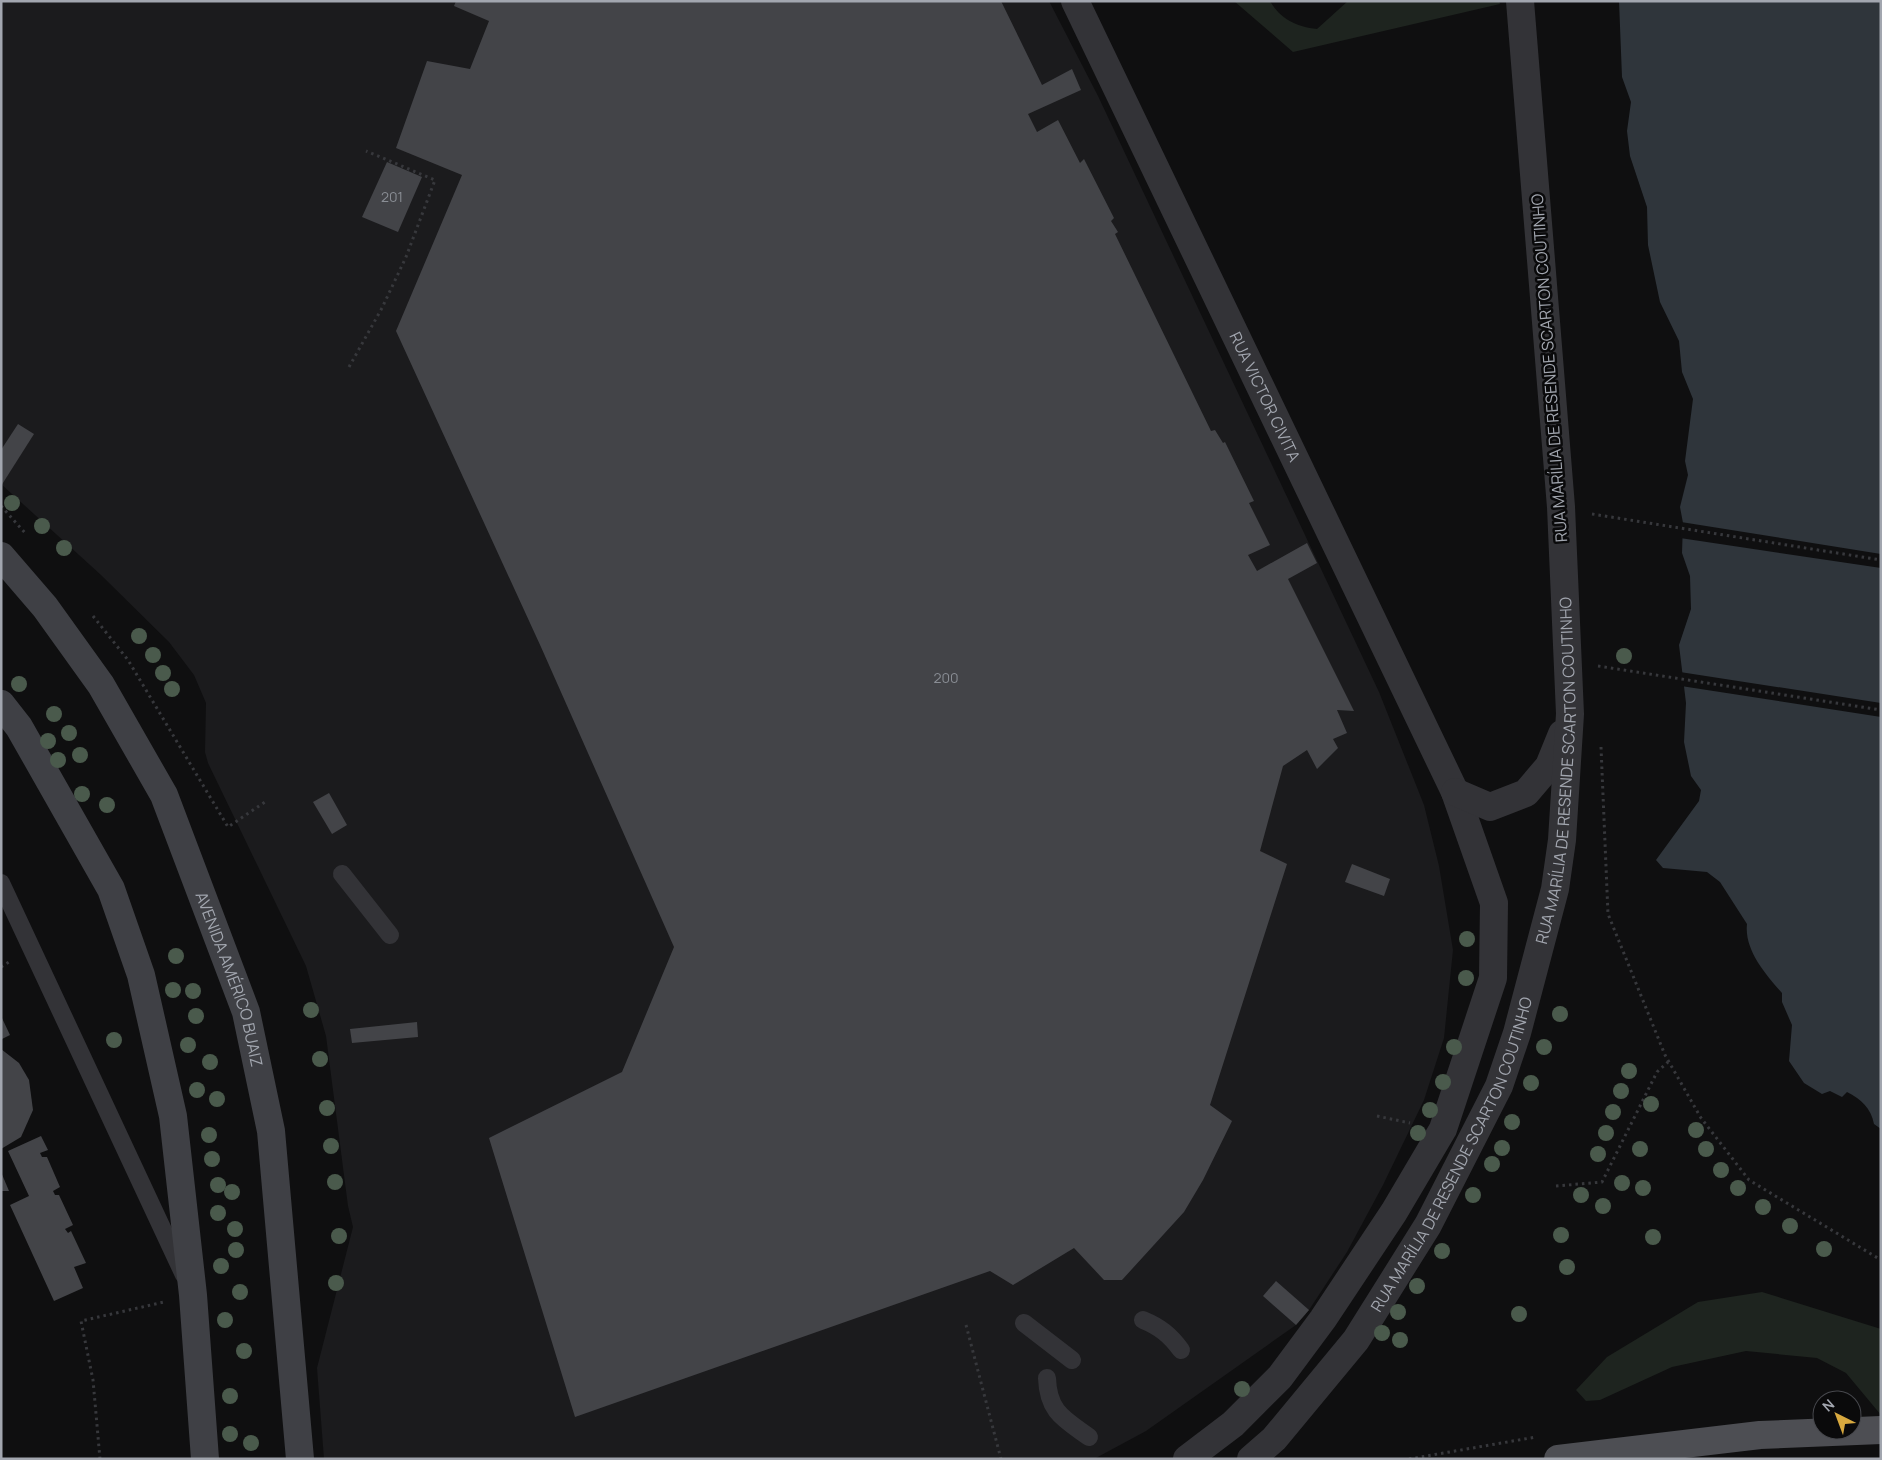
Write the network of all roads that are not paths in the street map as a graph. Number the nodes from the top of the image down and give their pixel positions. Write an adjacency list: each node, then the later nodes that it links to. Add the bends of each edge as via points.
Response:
1 (1075, 1): 6 (street, RUA VICTOR CIVITA)
2 (1520, 1): 5 (street, RUA MARÍLIA DE RESENDE SCARTON COUTINHO, via 1561,507)
3 (1, 556): 19 (main road, AVENIDA AMÉRICO BUAIZ, via 45,607 101,685 164,795 246,1012 271,1131)
4 (1, 704): 10 (main road, via 19,727 111,889 141,975 173,1116)
5 (1570, 714): 6 (street, via 1549,766 1526,794 1490,807); 21 (street, RUA MARÍLIA DE RESENDE SCARTON COUTINHO, via 1562,840 1555,889 1517,1034 1499,1086 1428,1225 1356,1340 1274,1439)
6 (1455, 792): 20 (street, RUA MARÍLIA DE RESENDE SCARTON COUTINHO, via 1494,903 1493,978 1443,1129 1394,1212 1323,1319 1280,1376 1233,1424)
7 (342, 874): 9 (lane)
8 (1, 883): 10 (lane)
9 (390, 935)
10 (193, 1295): 18 (main road)
11 (1143, 1320): 13 (lane, via 1170,1335)
12 (1024, 1323): 14 (lane)
13 (1181, 1350)
14 (1072, 1360)
15 (1046, 1378): 17 (lane, via 1047,1394 1053,1408)
16 (1881, 1430): 22 (main road, via 1760,1435)
17 (1089, 1437)
18 (204, 1456)
19 (300, 1459)
20 (1187, 1459)
21 (1251, 1459)
22 (1558, 1459)

